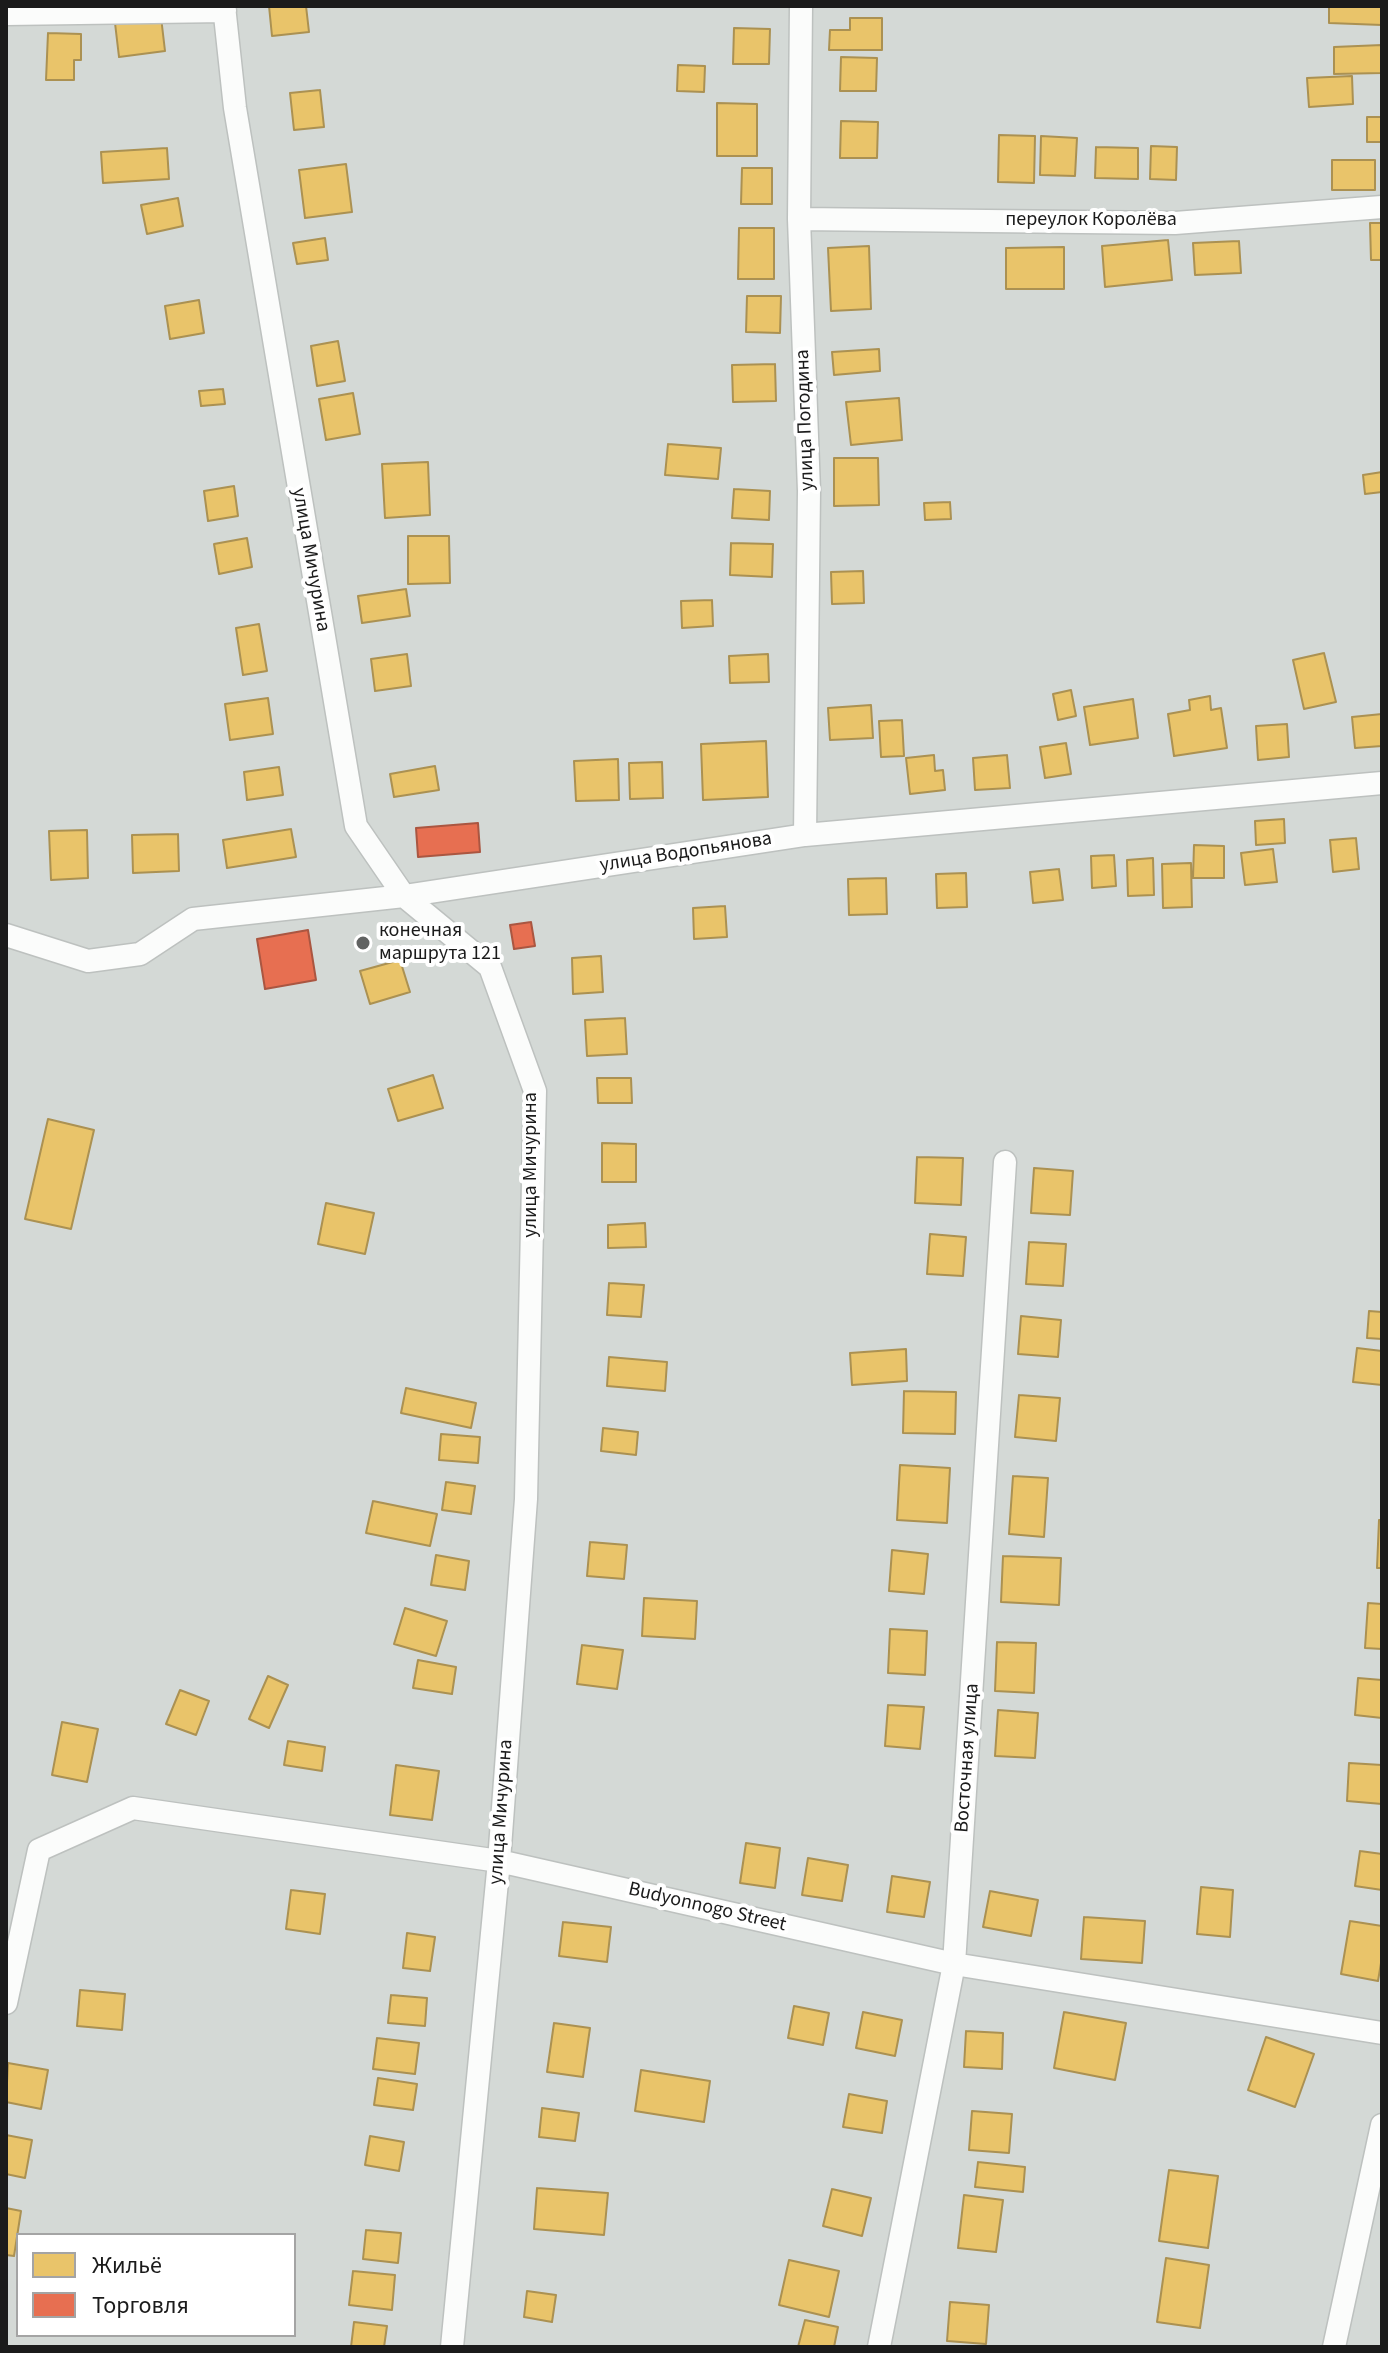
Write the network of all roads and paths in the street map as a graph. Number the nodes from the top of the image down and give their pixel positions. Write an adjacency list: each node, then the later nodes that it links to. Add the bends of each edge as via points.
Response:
1 (801, 6): 5 (street, улица Погодина)
2 (224, 9): 3 (street); 8 (street, улица Мичурина, via 240,138 356,826)
3 (6, 14)
4 (1382, 207): 5 (street, переулок Королёва, via 1175,223)
5 (799, 219): 7 (street, улица Погодина, via 809,491)
6 (1382, 783): 7 (street, улица Водопьянова)
7 (805, 835): 8 (street, улица Водопьянова)
8 (404, 896): 9 (street, улица Водопьянова, via 193,919 140,954 88,961); 11 (street, улица Мичурина, via 490,967 535,1091 526,1499)
9 (6, 935)
10 (1005, 1162): 12 (street, Восточная улица)
11 (499, 1861): 12 (street, Budyonnogo Street); 13 (street, Budyonnogo Street, via 133,1808 39,1850); 16 (street, улица Мичурина)
12 (954, 1964): 14 (street, Budyonnogo Street); 17 (street, Восточная улица)
13 (6, 2003)
14 (1382, 2033)
15 (1382, 2125): 18 (street)
16 (452, 2347)
17 (879, 2347)
18 (1334, 2347)

